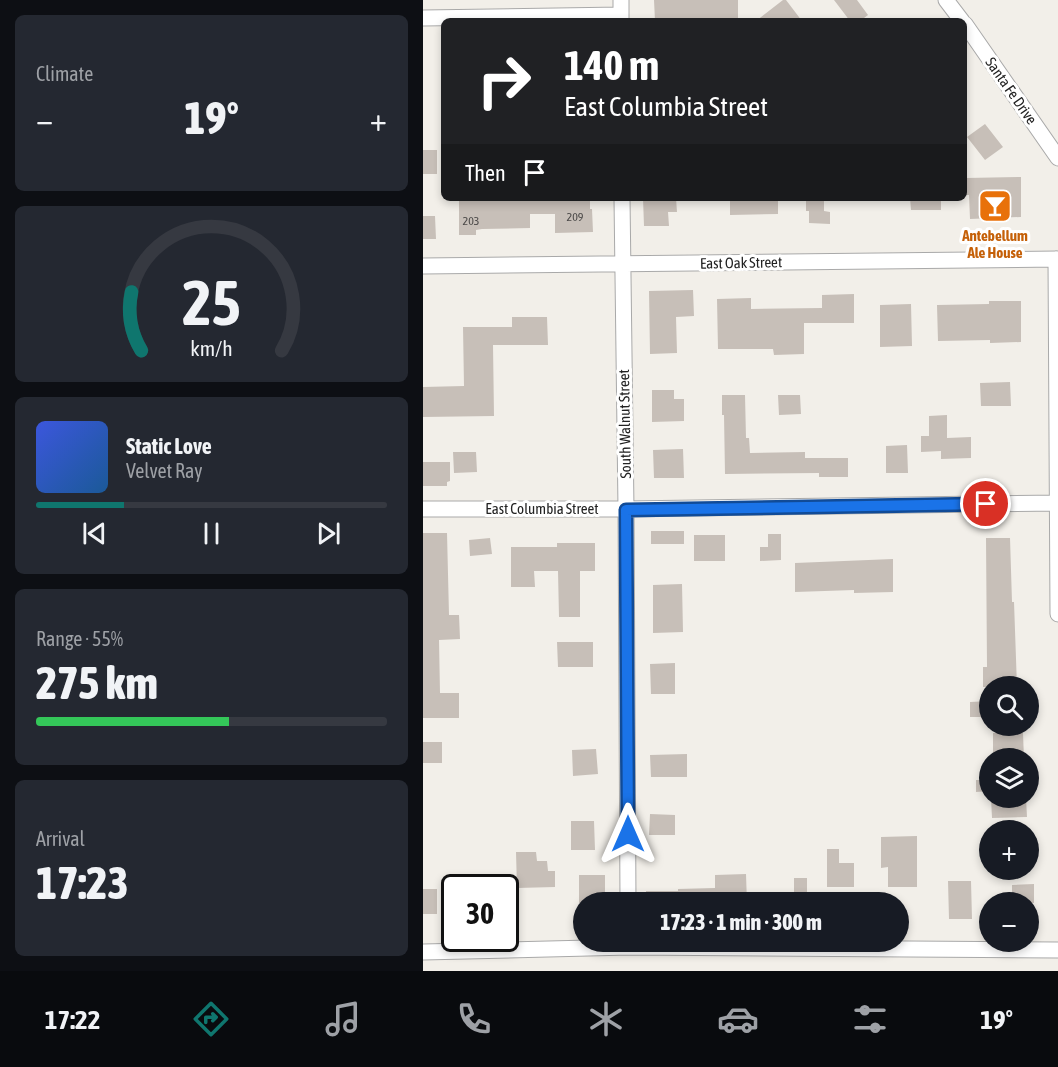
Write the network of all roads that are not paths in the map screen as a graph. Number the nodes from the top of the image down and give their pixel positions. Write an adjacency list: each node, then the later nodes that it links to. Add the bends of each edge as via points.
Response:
1 (946, 0): 4 (street, Santa Fe Drive)
2 (621, 12): 3 (street)
3 (423, 18)
4 (959, 18)
5 (967, 29): 6 (street, Santa Fe Drive)
6 (1058, 158)
7 (622, 201): 9 (street, South Walnut Street)
8 (1057, 259): 9 (street, East Oak Street); 11 (street)
9 (622, 264): 10 (street, East Oak Street); 13 (street, South Walnut Street)
10 (423, 266)
11 (1058, 503): 13 (street, East Columbia Street); 14 (street)
12 (423, 510): 13 (street, East Columbia Street)
13 (626, 510): 15 (street, South Walnut Street)
14 (1058, 614)
15 (629, 892)
16 (573, 947): 19 (street)
17 (909, 948): 18 (street)
18 (1058, 950)
19 (423, 952)

